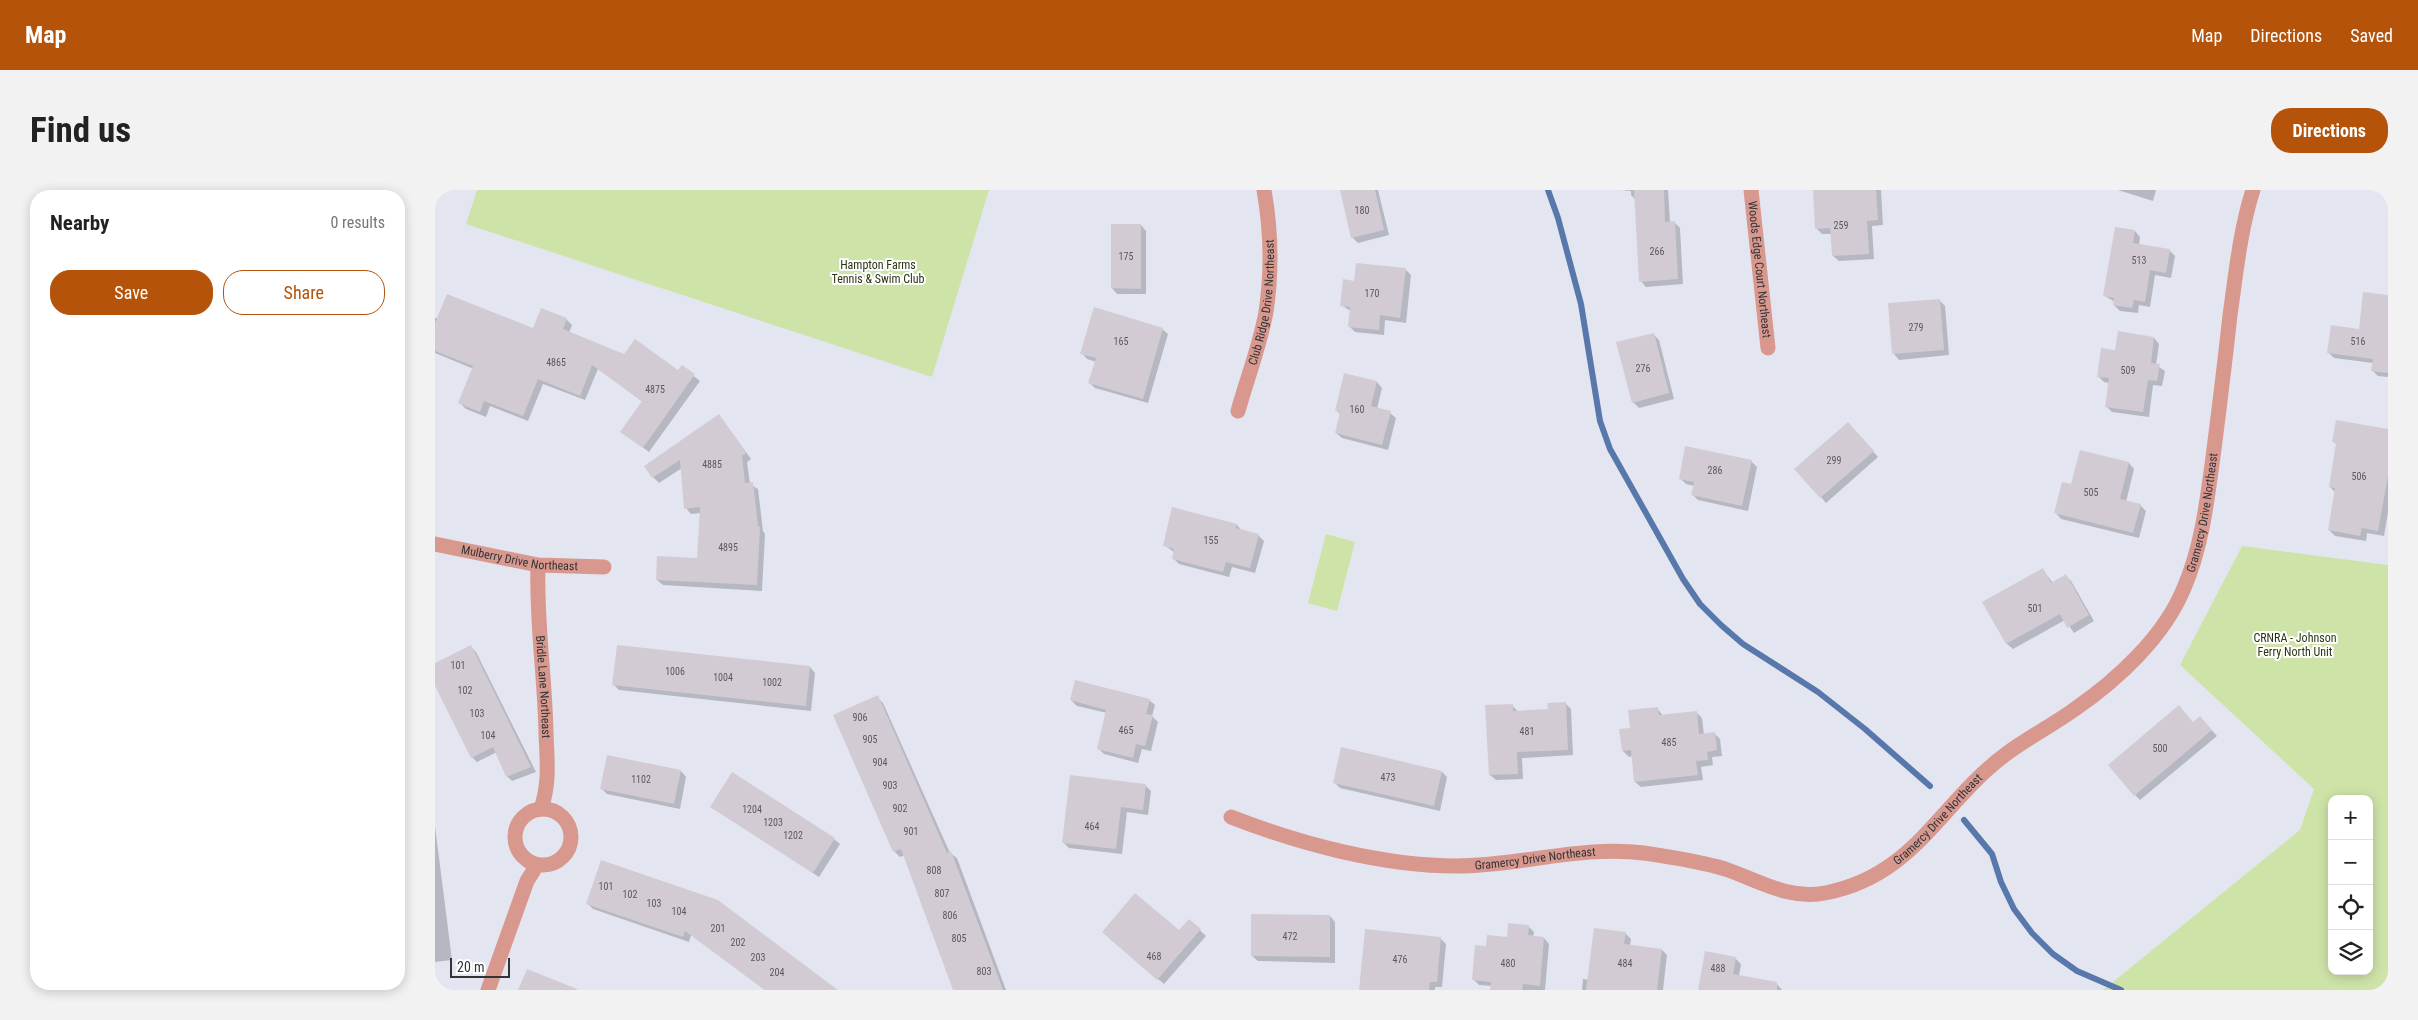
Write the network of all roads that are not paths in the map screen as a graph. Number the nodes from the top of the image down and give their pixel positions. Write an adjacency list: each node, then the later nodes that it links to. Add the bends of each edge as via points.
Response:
1 (1264, 190): 5 (street, Club Ridge Drive Northeast, via 1269,249 1265,313)
2 (1751, 190): 4 (street, Woods Edge Court Northeast)
3 (2253, 190): 10 (street, Gramercy Drive Northeast, via 2236,272 2202,534 2183,591 2146,646 2121,673 2078,708 2006,754 1907,854 1884,872 1854,886 1829,892 1795,894 1770,888 1724,869 1639,853 1606,851 1459,866 1407,864 1314,843)
4 (1768, 348)
5 (1238, 411)
6 (435, 544): 7 (street, Mulberry Drive Northeast)
7 (539, 565): 8 (street, Mulberry Drive Northeast); 9 (street, Bridle Lane Northeast, via 537,591 545,680 548,789)
8 (604, 567)
9 (541, 809): 11 (street, via 526,814 515,836 521,854); 11 (street, via 557,812 563,817 572,840 569,850 556,863)
10 (1231, 816)
11 (537, 865): 12 (street, via 524,889)
12 (488, 990)

